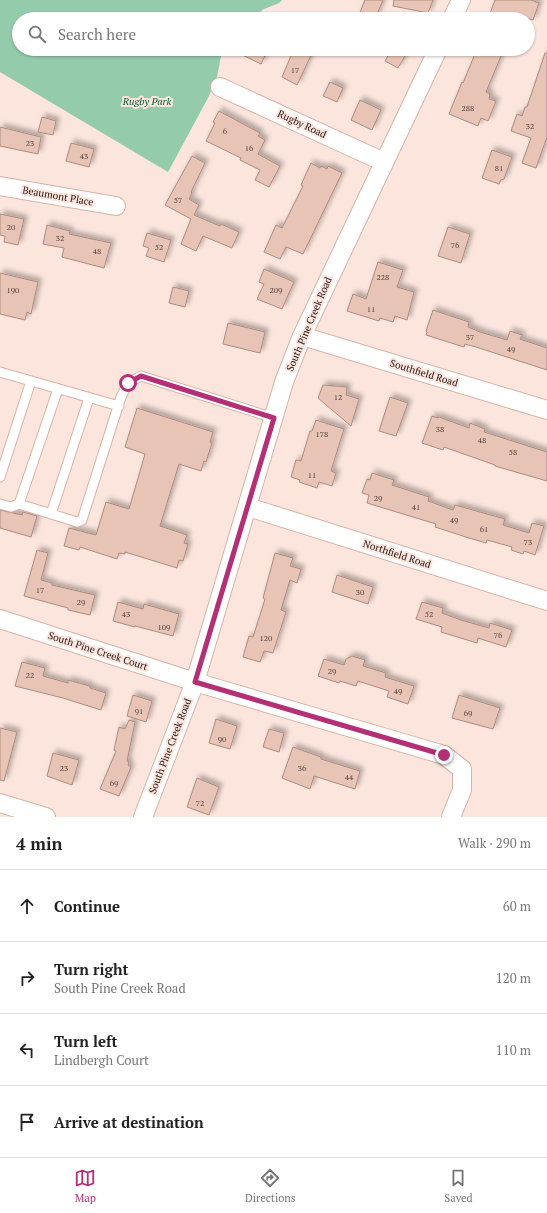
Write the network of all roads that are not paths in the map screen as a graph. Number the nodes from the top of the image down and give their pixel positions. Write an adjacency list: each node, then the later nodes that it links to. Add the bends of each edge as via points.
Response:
1 (462, 0): 2 (street)
2 (456, 12)
3 (435, 56): 5 (street, South Pine Creek Road)
4 (220, 87): 5 (street, Rugby Road)
5 (384, 162): 8 (street, South Pine Creek Road)
6 (0, 186): 7 (street, Beaumont Place)
7 (116, 206)
8 (302, 336): 14 (street, Southfield Road); 15 (street, South Pine Creek Road, via 284,382)
9 (0, 372): 10 (lane)
10 (31, 381): 11 (lane); 16 (lane)
11 (58, 389): 12 (lane); 18 (lane)
12 (89, 398): 13 (lane); 20 (lane)
13 (119, 406): 15 (lane, via 128,383 141,376); 20 (lane, via 82,520 77,522)
14 (547, 410)
15 (274, 418): 19 (street, South Pine Creek Road)
16 (0, 477)
17 (0, 504): 18 (lane, via 10,507)
18 (19, 504): 20 (lane)
19 (248, 507): 21 (street, Northfield Road); 23 (street, South Pine Creek Road)
20 (51, 514)
21 (547, 601)
22 (0, 619): 23 (street, South Pine Creek Court)
23 (195, 682): 26 (street, South Pine Creek Road); 27 (street, South Pine Creek Court, via 444,755 462,769 462,790)
24 (0, 803): 25 (street)
25 (46, 817)
26 (143, 817)
27 (451, 817)

